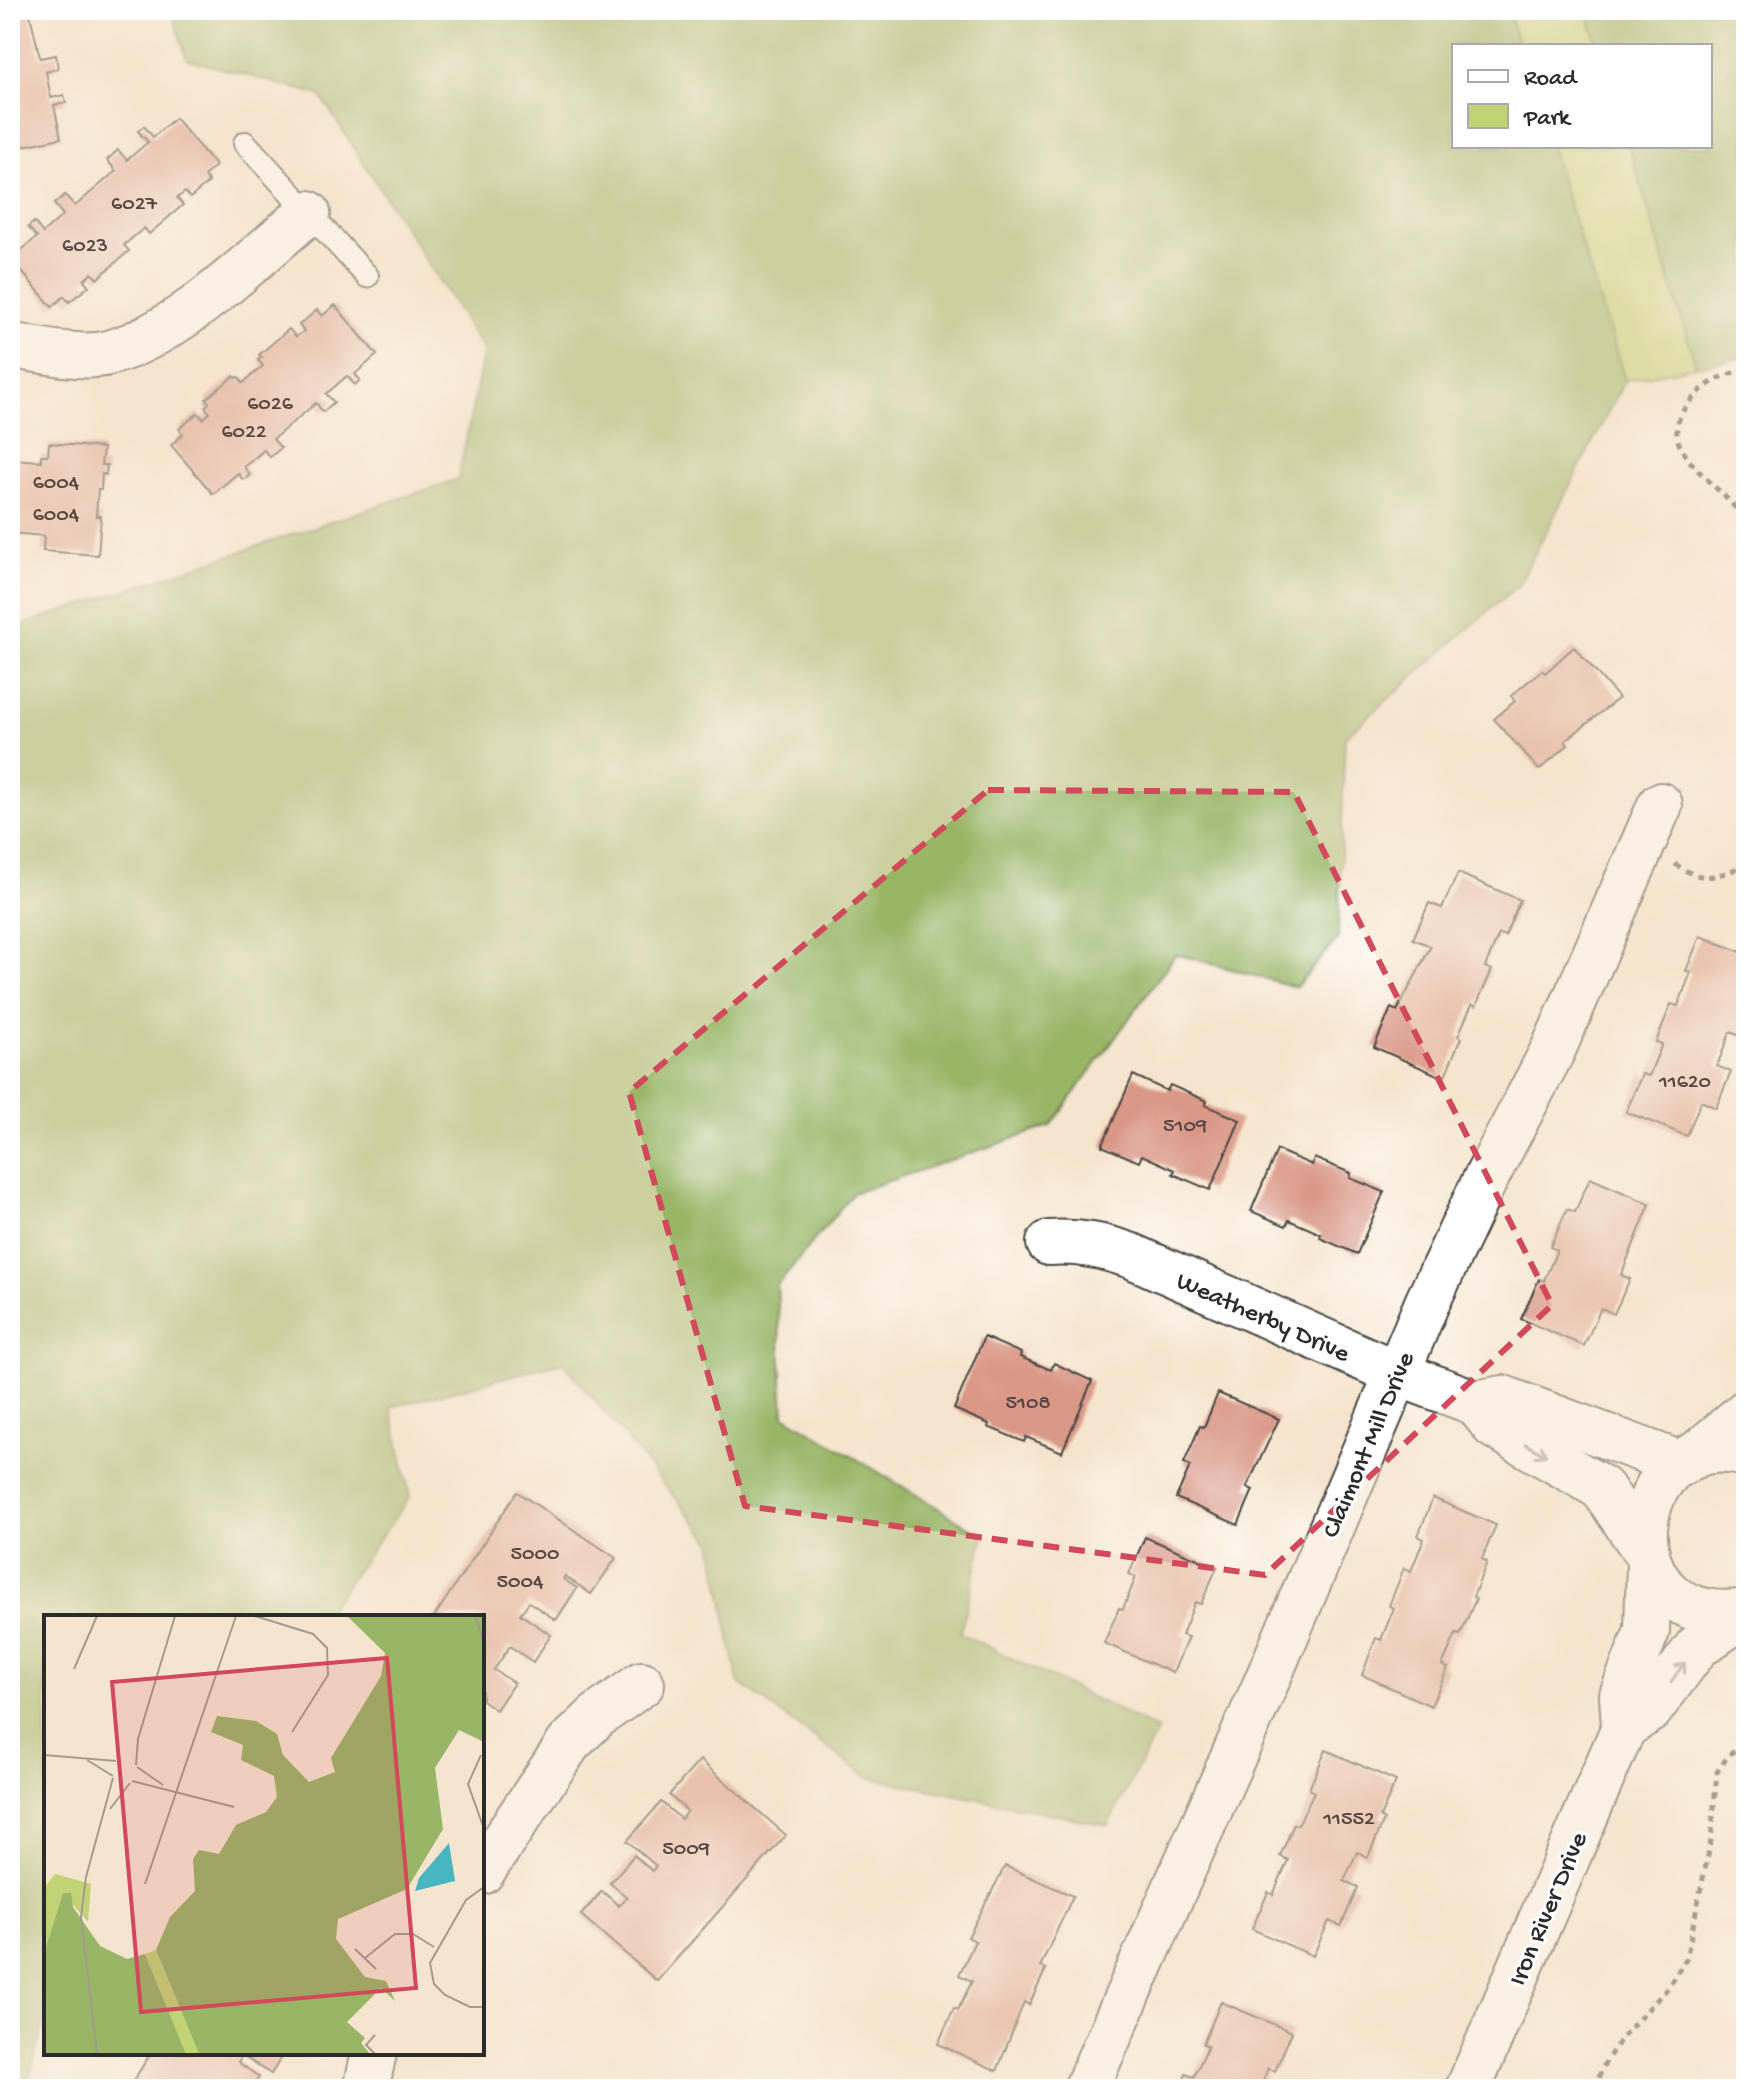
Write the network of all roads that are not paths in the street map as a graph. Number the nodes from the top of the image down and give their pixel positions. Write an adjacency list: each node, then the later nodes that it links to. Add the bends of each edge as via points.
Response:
1 (245, 143): 2 (lane)
2 (308, 213): 3 (lane); 4 (street, via 156,334 105,354)
3 (367, 276)
4 (10, 345)
5 (1660, 805): 7 (street, Claimont Mill Drive, via 1553,1050 1484,1182)
6 (1049, 1243): 7 (street, Weatherby Drive, via 1078,1241 1132,1256)
7 (1396, 1373): 8 (street, Weatherby Drive); 19 (street, Claimont Mill Drive)
8 (1476, 1403): 11 (street, Weatherby Drive, via 1503,1398); 12 (street, Weatherby Drive, one-way to 12, via 1494,1426 1602,1488)
9 (1746, 1412): 11 (street)
10 (1746, 1454): 11 (street, via 1717,1451)
11 (1687, 1460): 12 (street, Iron River Drive, via 1666,1477 1650,1502 1643,1531)
12 (1647, 1557): 13 (street, Weatherby Drive, via 1659,1580 1690,1606 1709,1613); 15 (street, Iron River Drive, via 1647,1631 1622,1695)
13 (1746, 1612): 15 (street, Iron River Drive, one-way to 13, via 1650,1710 1697,1647)
14 (642, 1684): 16 (street, via 569,1743)
15 (1624, 1727): 20 (street, Iron River Drive)
16 (484, 1869)
17 (374, 2055): 18 (street)
18 (366, 2089)
19 (1086, 2089)
20 (1468, 2089)

